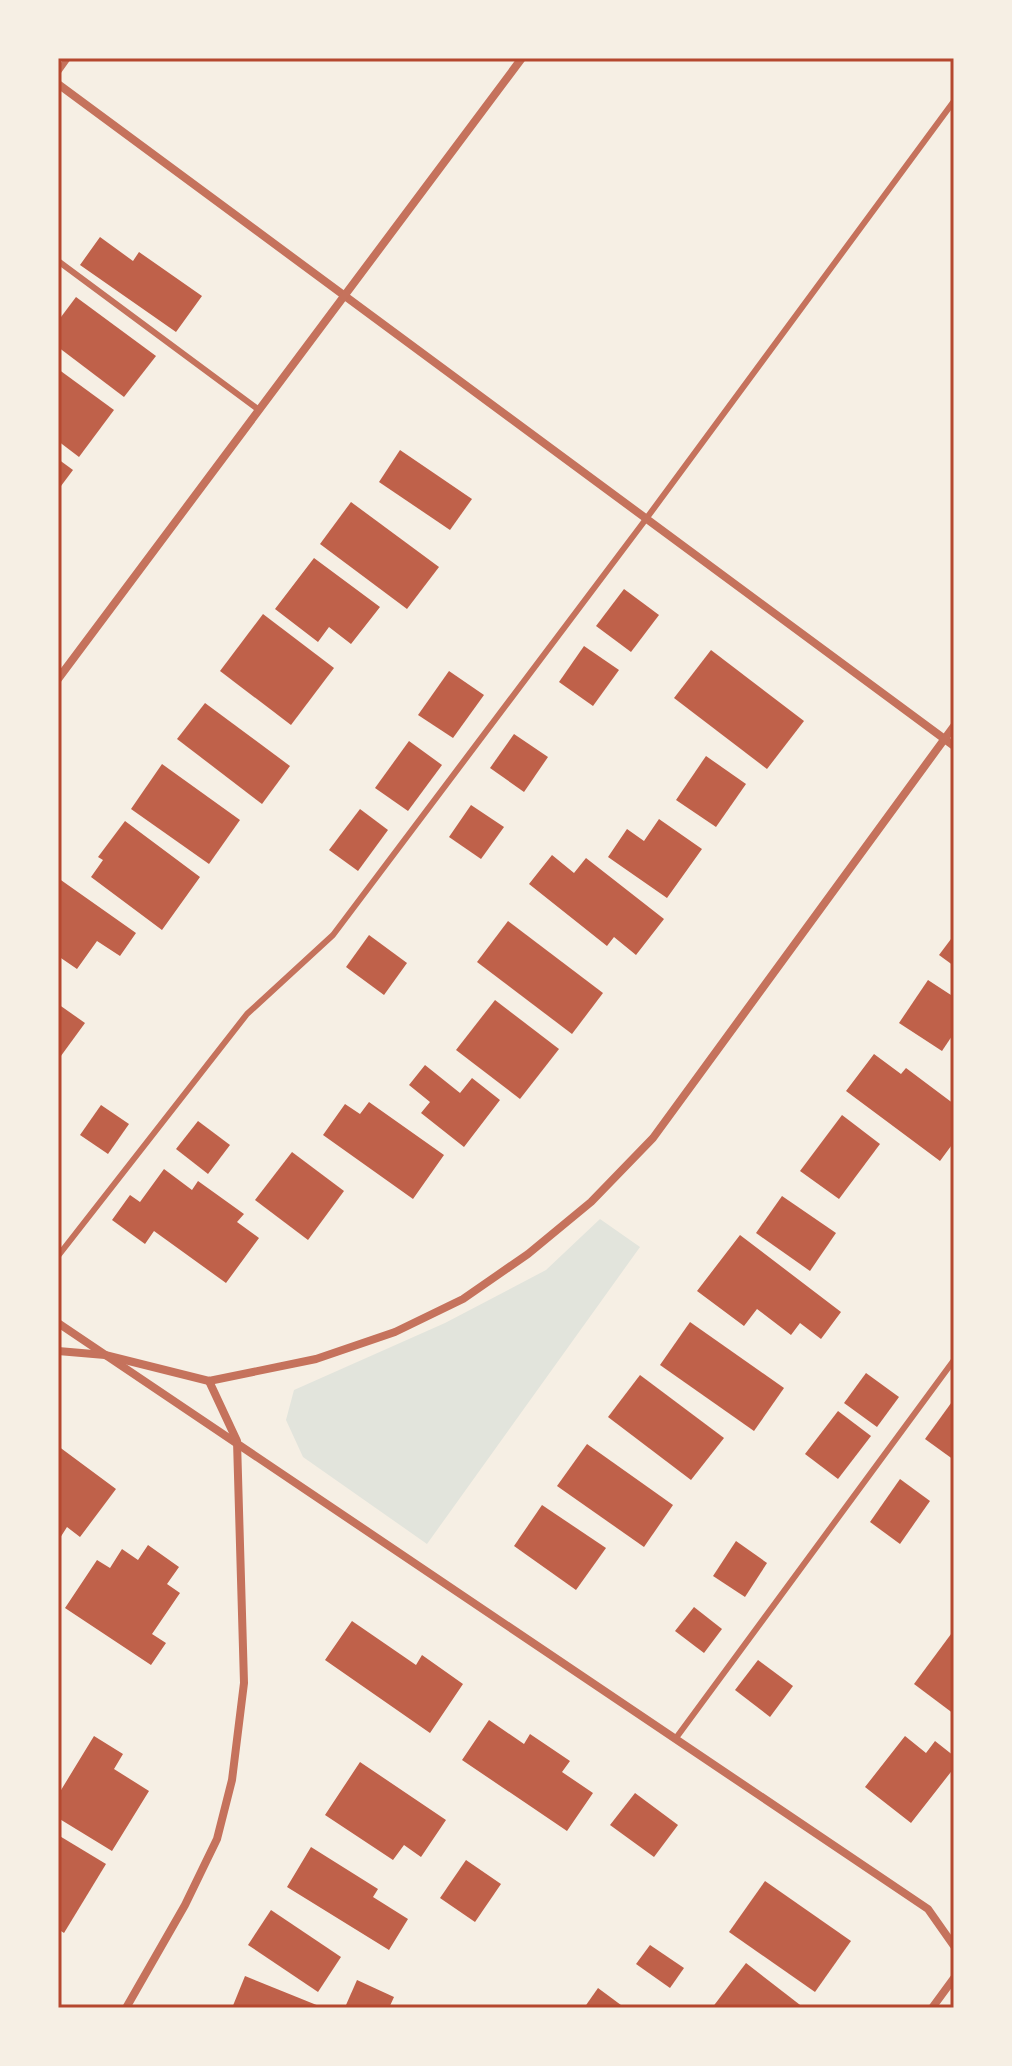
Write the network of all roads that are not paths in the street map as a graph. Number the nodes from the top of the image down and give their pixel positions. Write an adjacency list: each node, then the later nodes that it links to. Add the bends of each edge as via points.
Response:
1 (68, 58): 3 (lane)
2 (522, 58): 7 (street)
3 (58, 72)
4 (58, 84): 7 (street)
5 (954, 101): 9 (lane)
6 (58, 261): 8 (lane)
7 (345, 295): 8 (street); 9 (street)
8 (259, 410): 10 (street)
9 (646, 519): 12 (street); 14 (lane, via 333,935 247,1014)
10 (58, 679)
11 (954, 726): 12 (street)
12 (944, 739): 13 (street); 19 (street, via 653,1138 591,1202 463,1299 395,1332 316,1359)
13 (954, 746)
14 (58, 1256)
15 (58, 1323): 17 (street)
16 (58, 1351): 17 (street)
17 (105, 1355): 19 (street); 20 (street)
18 (954, 1360): 21 (lane)
19 (209, 1381): 20 (street)
20 (237, 1441): 21 (street); 24 (street, via 244,1683 232,1780 217,1839)
21 (676, 1738): 22 (street, via 928,1909)
22 (954, 1946)
23 (954, 1978): 25 (street)
24 (126, 2008)
25 (932, 2008)

